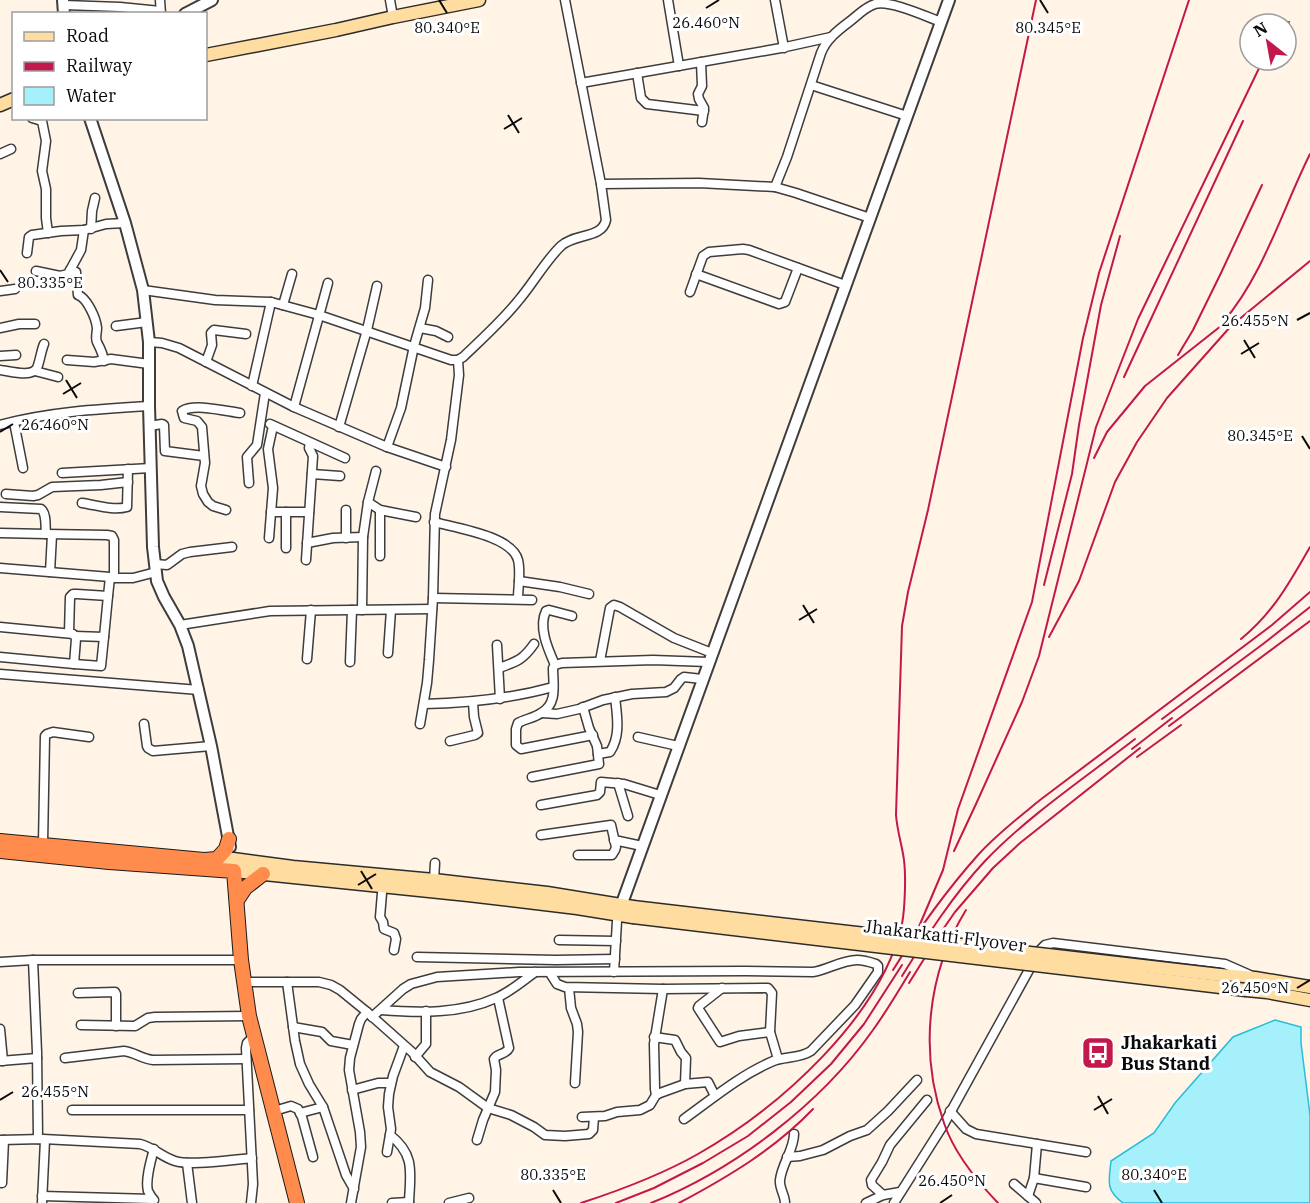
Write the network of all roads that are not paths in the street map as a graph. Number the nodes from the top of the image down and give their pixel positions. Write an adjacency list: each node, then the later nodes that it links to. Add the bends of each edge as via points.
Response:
1 (160, 0): 11 (street)
2 (212, 0): 12 (street)
3 (390, 0): 13 (street)
4 (479, 0): 13 (main road)
5 (565, 0): 21 (street)
6 (668, 0): 19 (street)
7 (776, 0): 16 (street)
8 (949, 0): 14 (street)
9 (120, 3): 10 (street); 11 (street)
10 (64, 6)
11 (161, 12)
12 (189, 12)
13 (393, 17): 17 (main road)
14 (941, 22): 15 (street, via 885,2 877,3); 24 (street)
15 (832, 36): 16 (street); 22 (street, via 824,46)
16 (784, 48): 18 (street)
17 (207, 55)
18 (701, 62): 19 (street); 23 (street, via 702,86 698,94)
19 (679, 66): 20 (street)
20 (637, 73): 21 (street); 23 (street, via 641,98 646,104)
21 (581, 83): 30 (street)
22 (811, 85): 24 (street); 31 (street)
23 (704, 111): 27 (street)
24 (907, 116): 33 (street)
25 (39, 120): 36 (street, via 46,144 42,171)
26 (91, 120): 34 (street)
27 (702, 122)
28 (11, 149): 29 (street)
29 (0, 154)
30 (601, 184): 31 (street, via 699,183); 68 (street, via 606,220 602,230 563,244 517,303)
31 (775, 188): 33 (street)
32 (95, 198): 35 (street)
33 (870, 218): 45 (street)
34 (125, 223): 35 (street, via 100,224); 48 (street)
35 (87, 230): 36 (street); 39 (street)
36 (48, 233): 37 (street, via 29,237)
37 (27, 253)
38 (798, 268): 42 (street, via 743,249 705,254); 42 (street, via 785,302 779,304); 45 (street)
39 (70, 270): 40 (street, via 60,276); 69 (street, via 76,272 78,295 85,299 95,321 96,341)
40 (36, 271)
41 (292, 274): 52 (street)
42 (696, 274): 50 (street)
43 (428, 280): 58 (street)
44 (328, 283): 53 (street)
45 (845, 285): 145 (street)
46 (377, 286): 59 (street)
47 (15, 288): 49 (street)
48 (143, 290): 51 (street, via 215,300); 54 (street)
49 (0, 291)
50 (690, 292)
51 (271, 302): 52 (street); 75 (street)
52 (283, 305): 53 (street)
53 (319, 315): 59 (street); 78 (street)
54 (147, 322): 56 (street); 62 (street)
55 (35, 324): 57 (street)
56 (116, 326)
57 (0, 328)
58 (420, 328): 61 (street); 64 (street)
59 (367, 330): 64 (street); 85 (street)
60 (246, 334): 70 (street, via 214,330)
61 (448, 337)
62 (149, 342): 70 (street, via 179,348); 71 (street)
63 (44, 344): 73 (street)
64 (414, 346): 68 (street); 87 (street)
65 (16, 355): 66 (street)
66 (0, 356)
67 (67, 360): 69 (street)
68 (458, 360): 90 (street)
69 (104, 361): 71 (street)
70 (206, 362): 75 (street)
71 (149, 364): 77 (street)
72 (0, 370): 73 (street)
73 (35, 371): 74 (street)
74 (58, 377)
75 (252, 386): 76 (street)
76 (266, 393): 78 (street); 80 (street)
77 (149, 406): 81 (street, via 98,409); 83 (street)
78 (294, 407): 85 (street)
79 (240, 413): 88 (street, via 183,409 184,418 197,421 202,427)
80 (261, 420): 84 (street); 99 (street, via 257,445 247,457)
81 (14, 422): 82 (street); 91 (street)
82 (0, 425)
83 (149, 426): 88 (street, via 164,426 165,451); 92 (street)
84 (273, 426): 86 (street); 107 (street, via 268,449)
85 (339, 427): 87 (street)
86 (310, 443): 89 (street); 96 (street)
87 (387, 447): 90 (street)
88 (204, 456): 104 (street, via 202,494 213,506)
89 (345, 458)
90 (446, 467): 111 (street)
91 (23, 468)
92 (151, 468): 93 (street); 123 (street)
93 (128, 469): 95 (street); 98 (street)
94 (376, 471): 101 (street)
95 (62, 473)
96 (312, 474): 97 (street); 109 (street)
97 (340, 476)
98 (128, 482): 100 (street, via 52,487 33,496); 102 (street, via 125,508)
99 (249, 483)
100 (6, 494)
101 (368, 502): 106 (street); 114 (street)
102 (82, 503)
103 (0, 507): 113 (street, via 40,509 45,514)
104 (226, 510)
105 (346, 510): 116 (street)
106 (380, 510): 110 (street); 120 (street)
107 (271, 512): 108 (street); 115 (street)
108 (286, 512): 109 (street); 119 (street)
109 (309, 512): 117 (street)
110 (416, 517)
111 (434, 522): 126 (street, via 498,539 518,558); 129 (street)
112 (0, 533): 113 (street)
113 (49, 534): 124 (street); 125 (street, via 112,536)
114 (363, 537): 116 (street); 134 (street)
115 (269, 538)
116 (346, 538): 117 (street)
117 (307, 543): 121 (street)
118 (232, 547): 123 (street, via 182,554 170,564)
119 (286, 548)
120 (380, 556)
121 (306, 560)
122 (0, 568): 124 (street)
123 (156, 568): 125 (street, via 133,578); 137 (street, via 157,581)
124 (50, 573): 125 (street)
125 (112, 577): 128 (street)
126 (519, 581): 127 (street); 130 (street)
127 (589, 594)
128 (108, 596): 139 (street, via 70,597); 140 (street)
129 (433, 598): 130 (street); 132 (street)
130 (518, 598): 131 (street)
131 (532, 600)
132 (432, 609): 135 (street); 159 (street)
133 (311, 610): 134 (street); 137 (street, via 256,612); 146 (street)
134 (357, 610): 135 (street); 148 (street)
135 (391, 610): 143 (street)
136 (572, 616): 150 (street, via 549,610 544,616 544,632)
137 (180, 625): 155 (street)
138 (0, 627): 139 (street)
139 (72, 635): 140 (street); 149 (street)
140 (104, 637): 149 (street, via 101,666)
141 (534, 644): 151 (street, via 519,660)
142 (497, 645): 151 (street)
143 (388, 653)
144 (0, 657): 149 (street)
145 (710, 658): 147 (street); 147 (street, via 614,605 610,608); 153 (street)
146 (306, 659)
147 (600, 661): 150 (street)
148 (350, 662)
149 (74, 664)
150 (555, 665): 154 (street)
151 (498, 668): 157 (street)
152 (0, 674): 155 (street)
153 (702, 679): 156 (street, via 684,677 666,692); 169 (street)
154 (553, 687): 157 (street); 161 (street, via 553,699)
155 (199, 690): 168 (street)
156 (615, 697): 160 (street); 170 (street, via 618,728 613,748)
157 (500, 699): 158 (street)
158 (473, 702): 159 (street); 167 (street, via 478,733)
159 (424, 704): 163 (street)
160 (584, 707): 161 (street, via 557,714); 164 (street)
161 (542, 713): 164 (street, via 518,723 519,749)
162 (144, 724): 168 (street, via 147,746 153,751)
163 (420, 724)
164 (593, 735): 170 (street)
165 (89, 737): 180 (street, via 53,732 45,736)
166 (638, 737): 169 (street)
167 (450, 741)
168 (212, 746): 177 (street)
169 (678, 746): 173 (street)
170 (598, 754): 171 (street, via 599,764)
171 (532, 777)
172 (618, 783): 173 (street); 174 (street, via 601,782 597,795); 175 (street)
173 (660, 795): 181 (street)
174 (541, 805)
175 (628, 816)
176 (541, 835): 178 (street, via 611,825)
177 (229, 839): 186 (highway, via 226,849); 188 (street)
178 (614, 840): 181 (street); 185 (street, via 612,855)
179 (0, 841): 180 (highway)
180 (43, 844): 183 (highway)
181 (642, 846): 193 (street)
182 (0, 851): 183 (highway)
183 (63, 852): 184 (highway)
184 (81, 854): 186 (highway); 188 (highway, via 109,862)
185 (578, 855)
186 (210, 860): 188 (main road)
187 (435, 863): 190 (street)
188 (233, 865): 189 (main road); 191 (main road, via 293,867); 192 (highway)
189 (263, 874): 191 (main road); 192 (highway)
190 (434, 880): 191 (main road); 193 (main road, via 547,893)
191 (384, 881): 193 (main road, via 468,895); 196 (street, via 380,917 384,929 394,933)
192 (237, 900): 200 (highway)
193 (626, 911): 195 (street); 206 (main road, Jhakarkatti Flyover, bridge); 216 (main road, Jhakarkatti Flyover, bridge)
194 (559, 940): 195 (street)
195 (616, 941): 198 (street)
196 (394, 950)
197 (417, 957): 198 (street)
198 (615, 959): 204 (street)
199 (33, 960): 200 (street); 201 (street); 231 (street)
200 (241, 960): 207 (highway)
201 (0, 962)
202 (773, 971): 204 (street); 210 (street); 234 (street, via 813,972 857,960 879,968 855,1005 811,1051)
203 (535, 972): 205 (street); 215 (street); 217 (street, via 422,980 403,989)
204 (614, 972): 205 (street)
205 (550, 973): 209 (street, via 560,987)
206 (1256, 978): 211 (main road, Jhakarkatti Flyover); 249 (street, via 1225,964 1045,945)
207 (243, 982): 208 (street); 220 (highway)
208 (287, 982): 219 (street, via 331,985); 223 (street)
209 (569, 987): 213 (street); 238 (street, via 578,1032)
210 (764, 987): 212 (street); 225 (street, via 772,993)
211 (1310, 987)
212 (722, 988): 213 (street); 225 (street, via 698,1008 720,1042)
213 (663, 989): 227 (street)
214 (78, 993): 222 (street, via 115,992)
215 (498, 998): 218 (street, via 467,1007); 245 (street, via 509,1048 494,1059 495,1092)
216 (1310, 1000)
217 (381, 1010): 218 (street); 219 (street)
218 (426, 1011): 230 (street, via 426,1044)
219 (370, 1014): 228 (street, via 361,1019); 229 (street)
220 (249, 1016): 222 (street, via 155,1017 135,1026); 226 (highway)
221 (81, 1025): 222 (street)
222 (116, 1026)
223 (293, 1027): 228 (street, via 322,1032 331,1041); 244 (street, via 300,1064)
224 (0, 1029): 235 (street)
225 (771, 1032): 234 (street)
226 (253, 1037): 233 (street, via 247,1043); 248 (highway)
227 (654, 1037): 239 (street, via 677,1041 686,1058); 241 (street)
228 (353, 1045): 240 (street, via 349,1064)
229 (404, 1046): 230 (street); 237 (street)
230 (415, 1057): 245 (street, via 430,1072)
231 (37, 1058): 235 (street); 256 (street)
232 (65, 1058): 233 (street, via 123,1051 153,1060)
233 (246, 1059): 247 (street)
234 (778, 1059): 242 (street)
235 (1, 1061)
236 (917, 1080): 264 (street, via 867,1130 823,1150)
237 (391, 1083): 240 (street); 255 (street)
238 (575, 1083)
239 (685, 1084): 241 (street); 242 (street, via 706,1081)
240 (352, 1090): 271 (street, via 361,1147)
241 (656, 1095): 252 (street, via 644,1109)
242 (715, 1096): 253 (street)
243 (927, 1100): 273 (street, via 890,1145 871,1180)
244 (323, 1107): 250 (street); 271 (street)
245 (488, 1108): 252 (street, via 511,1115 544,1136 589,1134); 258 (street)
246 (72, 1110): 247 (street)
247 (249, 1110): 265 (street)
248 (274, 1111): 250 (street, via 291,1107); 281 (highway)
249 (951, 1111): 259 (street, via 966,1129 976,1134); 272 (street)
250 (300, 1113): 263 (street)
251 (582, 1117): 252 (street)
252 (594, 1117)
253 (684, 1119)
254 (794, 1134): 264 (street, via 794,1145)
255 (390, 1135): 261 (street); 278 (street, via 403,1147 409,1163)
256 (42, 1139): 257 (street); 260 (street, via 131,1143); 276 (street)
257 (2, 1140): 268 (street)
258 (477, 1140)
259 (1037, 1144): 262 (street); 267 (street)
260 (154, 1149): 266 (street, via 171,1160); 277 (street, via 148,1187)
261 (387, 1152)
262 (1086, 1152)
263 (313, 1157)
264 (787, 1157): 285 (street, via 780,1184)
265 (252, 1158): 266 (street); 280 (street)
266 (187, 1163): 279 (street)
267 (1034, 1178): 270 (street); 274 (street)
268 (2, 1183)
269 (1014, 1184): 274 (street)
270 (1086, 1187)
271 (354, 1189): 282 (street)
272 (900, 1192): 273 (street); 287 (street)
273 (883, 1195): 286 (street)
274 (1028, 1196): 288 (street)
275 (469, 1198): 284 (street)
276 (42, 1199): 277 (street)
277 (154, 1201)
278 (409, 1202): 283 (street)
279 (192, 1203)
280 (251, 1203)
281 (297, 1203)
282 (351, 1203)
283 (392, 1203)
284 (449, 1203)
285 (785, 1203)
286 (866, 1203)
287 (894, 1203)
288 (1036, 1203)

